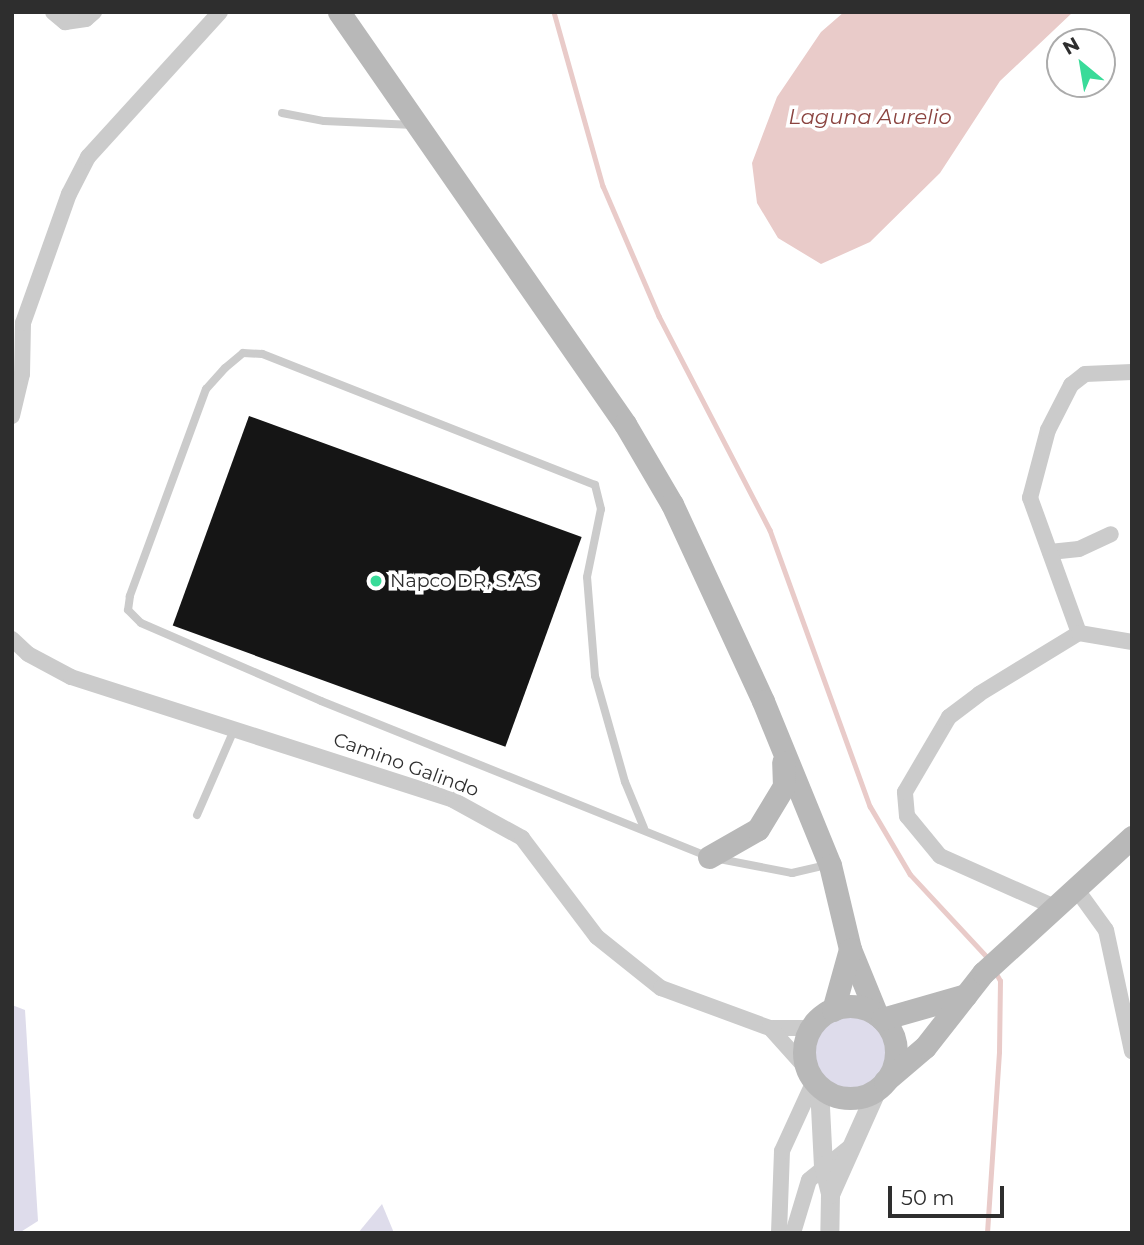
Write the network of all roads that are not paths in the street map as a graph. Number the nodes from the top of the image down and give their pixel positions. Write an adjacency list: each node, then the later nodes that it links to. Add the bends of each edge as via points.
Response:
1 (53, 12): 2 (street, via 65,22 86,19)
2 (94, 12)
3 (220, 12): 8 (street, via 88,157 23,323 22,374)
4 (339, 12): 6 (main road)
5 (282, 113): 6 (lane, via 324,121)
6 (416, 125): 15 (main road, via 625,424 672,504 763,701)
7 (1132, 372): 10 (street, via 1085,374 1071,385 1048,430 1030,498)
8 (12, 416)
9 (1111, 534): 10 (street, via 1079,549)
10 (1050, 552): 11 (street)
11 (1079, 633): 13 (street); 22 (street, via 949,717 905,792 907,816 940,856)
12 (12, 639): 14 (street, Camino Galindo, via 28,654 71,677)
13 (1132, 642)
14 (234, 730): 16 (lane); 27 (street, Camino Galindo, via 453,800 500,825 522,838 597,937 636,973 660,988)
15 (783, 759): 19 (main road, via 784,786 758,829); 20 (main road)
16 (197, 815)
17 (644, 828): 17 (lane, via 625,782 595,676 587,577 601,509 595,485 262,354 243,353 225,368 206,389 128,610 141,623 321,701); 19 (lane)
18 (1132, 837): 21 (main road)
19 (709, 857): 20 (lane, via 792,873)
20 (830, 865): 23 (main road)
21 (1077, 890): 22 (main road); 29 (street, via 1106,930)
22 (1057, 908): 24 (main road, via 1013,944)
23 (850, 949): 25 (main road); 26 (main road)
24 (966, 995): 26 (main road); 31 (main road, via 925,1047)
25 (833, 1010): 26 (main road, via 863,1008); 28 (main road)
26 (879, 1017): 31 (main road, via 896,1049)
27 (770, 1028): 28 (street, Camino Galindo); 30 (street, Camino Galindo)
28 (811, 1028): 30 (main road, via 804,1045)
29 (1132, 1051)
30 (813, 1079): 31 (main road, via 854,1098); 33 (street); 35 (street, via 782,1151)
31 (881, 1085): 32 (street)
32 (849, 1148): 33 (street); 34 (street)
33 (823, 1165): 34 (street); 36 (street, via 805,1187)
34 (830, 1194): 37 (street)
35 (779, 1233)
36 (793, 1233)
37 (829, 1233)

